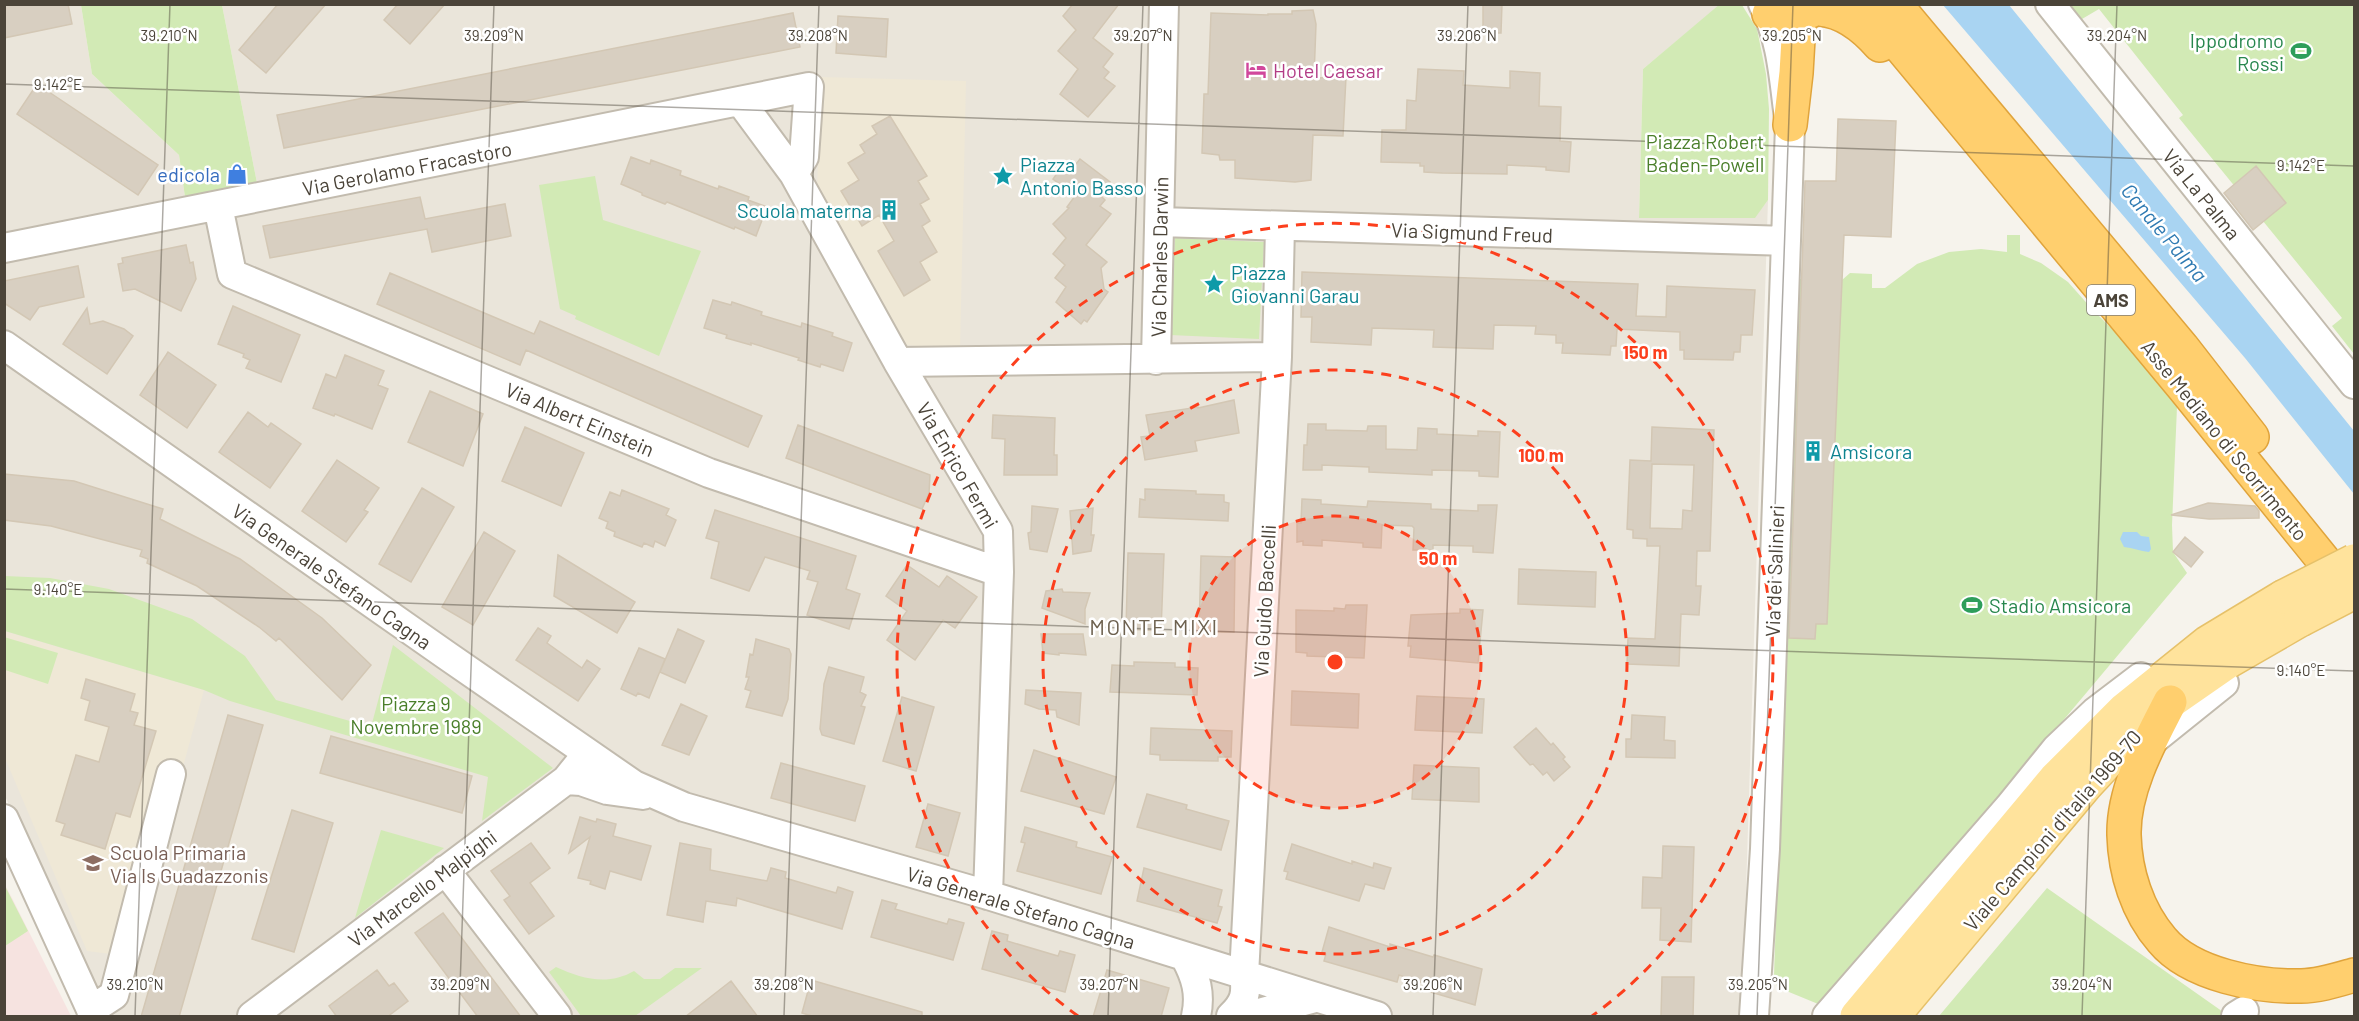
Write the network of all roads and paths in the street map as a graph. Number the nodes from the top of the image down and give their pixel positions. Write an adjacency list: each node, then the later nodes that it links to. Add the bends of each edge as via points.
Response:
1 (1164, 4): 12 (street, Via Charles Darwin)
2 (1865, 4): 7 (highway, Asse Mediano di Scorrimento / AMS)
3 (1895, 4): 22 (highway, Asse Mediano di Scorrimento, via 2182,347)
4 (2050, 4): 20 (street, Via La Palma)
5 (1766, 9): 6 (highway); 9 (street, Via dei Salinieri, via 1778,48)
6 (1803, 14): 7 (highway, via 1821,9 1849,18 1893,58); 9 (highway, via 1799,22)
7 (1912, 61): 25 (highway, Asse Mediano di Scorrimento / AMS)
8 (740, 101): 10 (street, Via Enrico Fermi); 10 (street, Via Gerolamo Fracastoro, via 809,87 804,157); 11 (street, Via Gerolamo Fracastoro)
9 (1790, 125): 14 (street, Via dei Salinieri)
10 (794, 174): 19 (street, Via Enrico Fermi)
11 (218, 206): 15 (street, Via Gerolamo Fracastoro); 23 (street, Via Albert Einstein, via 232,274 709,473)
12 (1160, 222): 13 (street, Via Sigmund Freud); 18 (street, Via Charles Darwin)
13 (1280, 226): 14 (street, Via Sigmund Freud); 17 (street, Via Guido Baccelli)
14 (1785, 241): 50 (street, Via dei Salinieri, via 1765,849)
15 (4, 248)
16 (4, 345): 31 (street, Via Generale Stefano Cagna)
17 (1277, 357): 18 (street); 39 (street, Via Guido Baccelli)
18 (1156, 360): 19 (street, Via Charles Darwin)
19 (898, 362): 23 (street, Via Enrico Fermi, via 998,531)
20 (2355, 384)
21 (2355, 561): 27 (main road, Viale Campioni d'Italia 1969-70, bridge)
22 (2355, 569)
23 (999, 572): 37 (street, Via Enrico Fermi)
24 (2355, 592): 27 (main road, Viale Campioni d'Italia 1969-70, bridge)
25 (2355, 598)
26 (2355, 610): 27 (street)
27 (2295, 618): 28 (main road, Viale Campioni d'Italia 1969-70); 29 (main road, Viale Campioni d'Italia 1969-70); 30 (street)
28 (2207, 643): 51 (street, Viale Campioni d'Italia 1969-70, via 2186,643 2095,712 2056,749); 52 (main road, Viale Campioni d'Italia 1969-70, via 2125,709 2075,757)
29 (2170, 702): 30 (highway); 53 (main road, Viale Campioni d'Italia 1969-70, via 2086,785)
30 (2148, 745): 40 (highway, via 2131,790 2124,833 2128,872 2139,907 2162,941 2205,969 2234,980 2302,986); 54 (street, via 2104,788)
31 (587, 754): 33 (street, Via Marcello Malpighi); 34 (street, Via Generale Stefano Cagna)
32 (171, 774): 42 (street, via 114,995)
33 (566, 780): 34 (street, Via Generale Stefano Cagna); 36 (street, Via Marcello Malpighi)
34 (665, 799): 37 (street, Via Generale Stefano Cagna)
35 (4, 819): 42 (street)
36 (445, 870): 43 (street, Via Marcello Malpighi); 44 (street)
37 (988, 895): 38 (street, Via Generale Stefano Cagna)
38 (1185, 957): 39 (street, Via Generale Stefano Cagna); 45 (street, via 1195,976 1199,1001)
39 (1244, 975): 41 (street, Via Generale Stefano Cagna); 46 (street); 47 (street, Via Guido Baccelli, via 1247,993)
40 (2355, 975)
41 (1316, 998): 48 (street); 49 (street, Via Generale Stefano Cagna)
42 (93, 1013)
43 (259, 1014)
44 (556, 1017)
45 (1196, 1017)
46 (1204, 1017)
47 (1231, 1017)
48 (1248, 1017)
49 (1377, 1017)
50 (1754, 1017)
51 (1827, 1017)
52 (1857, 1017)
53 (1893, 1017)
54 (1913, 1017)

